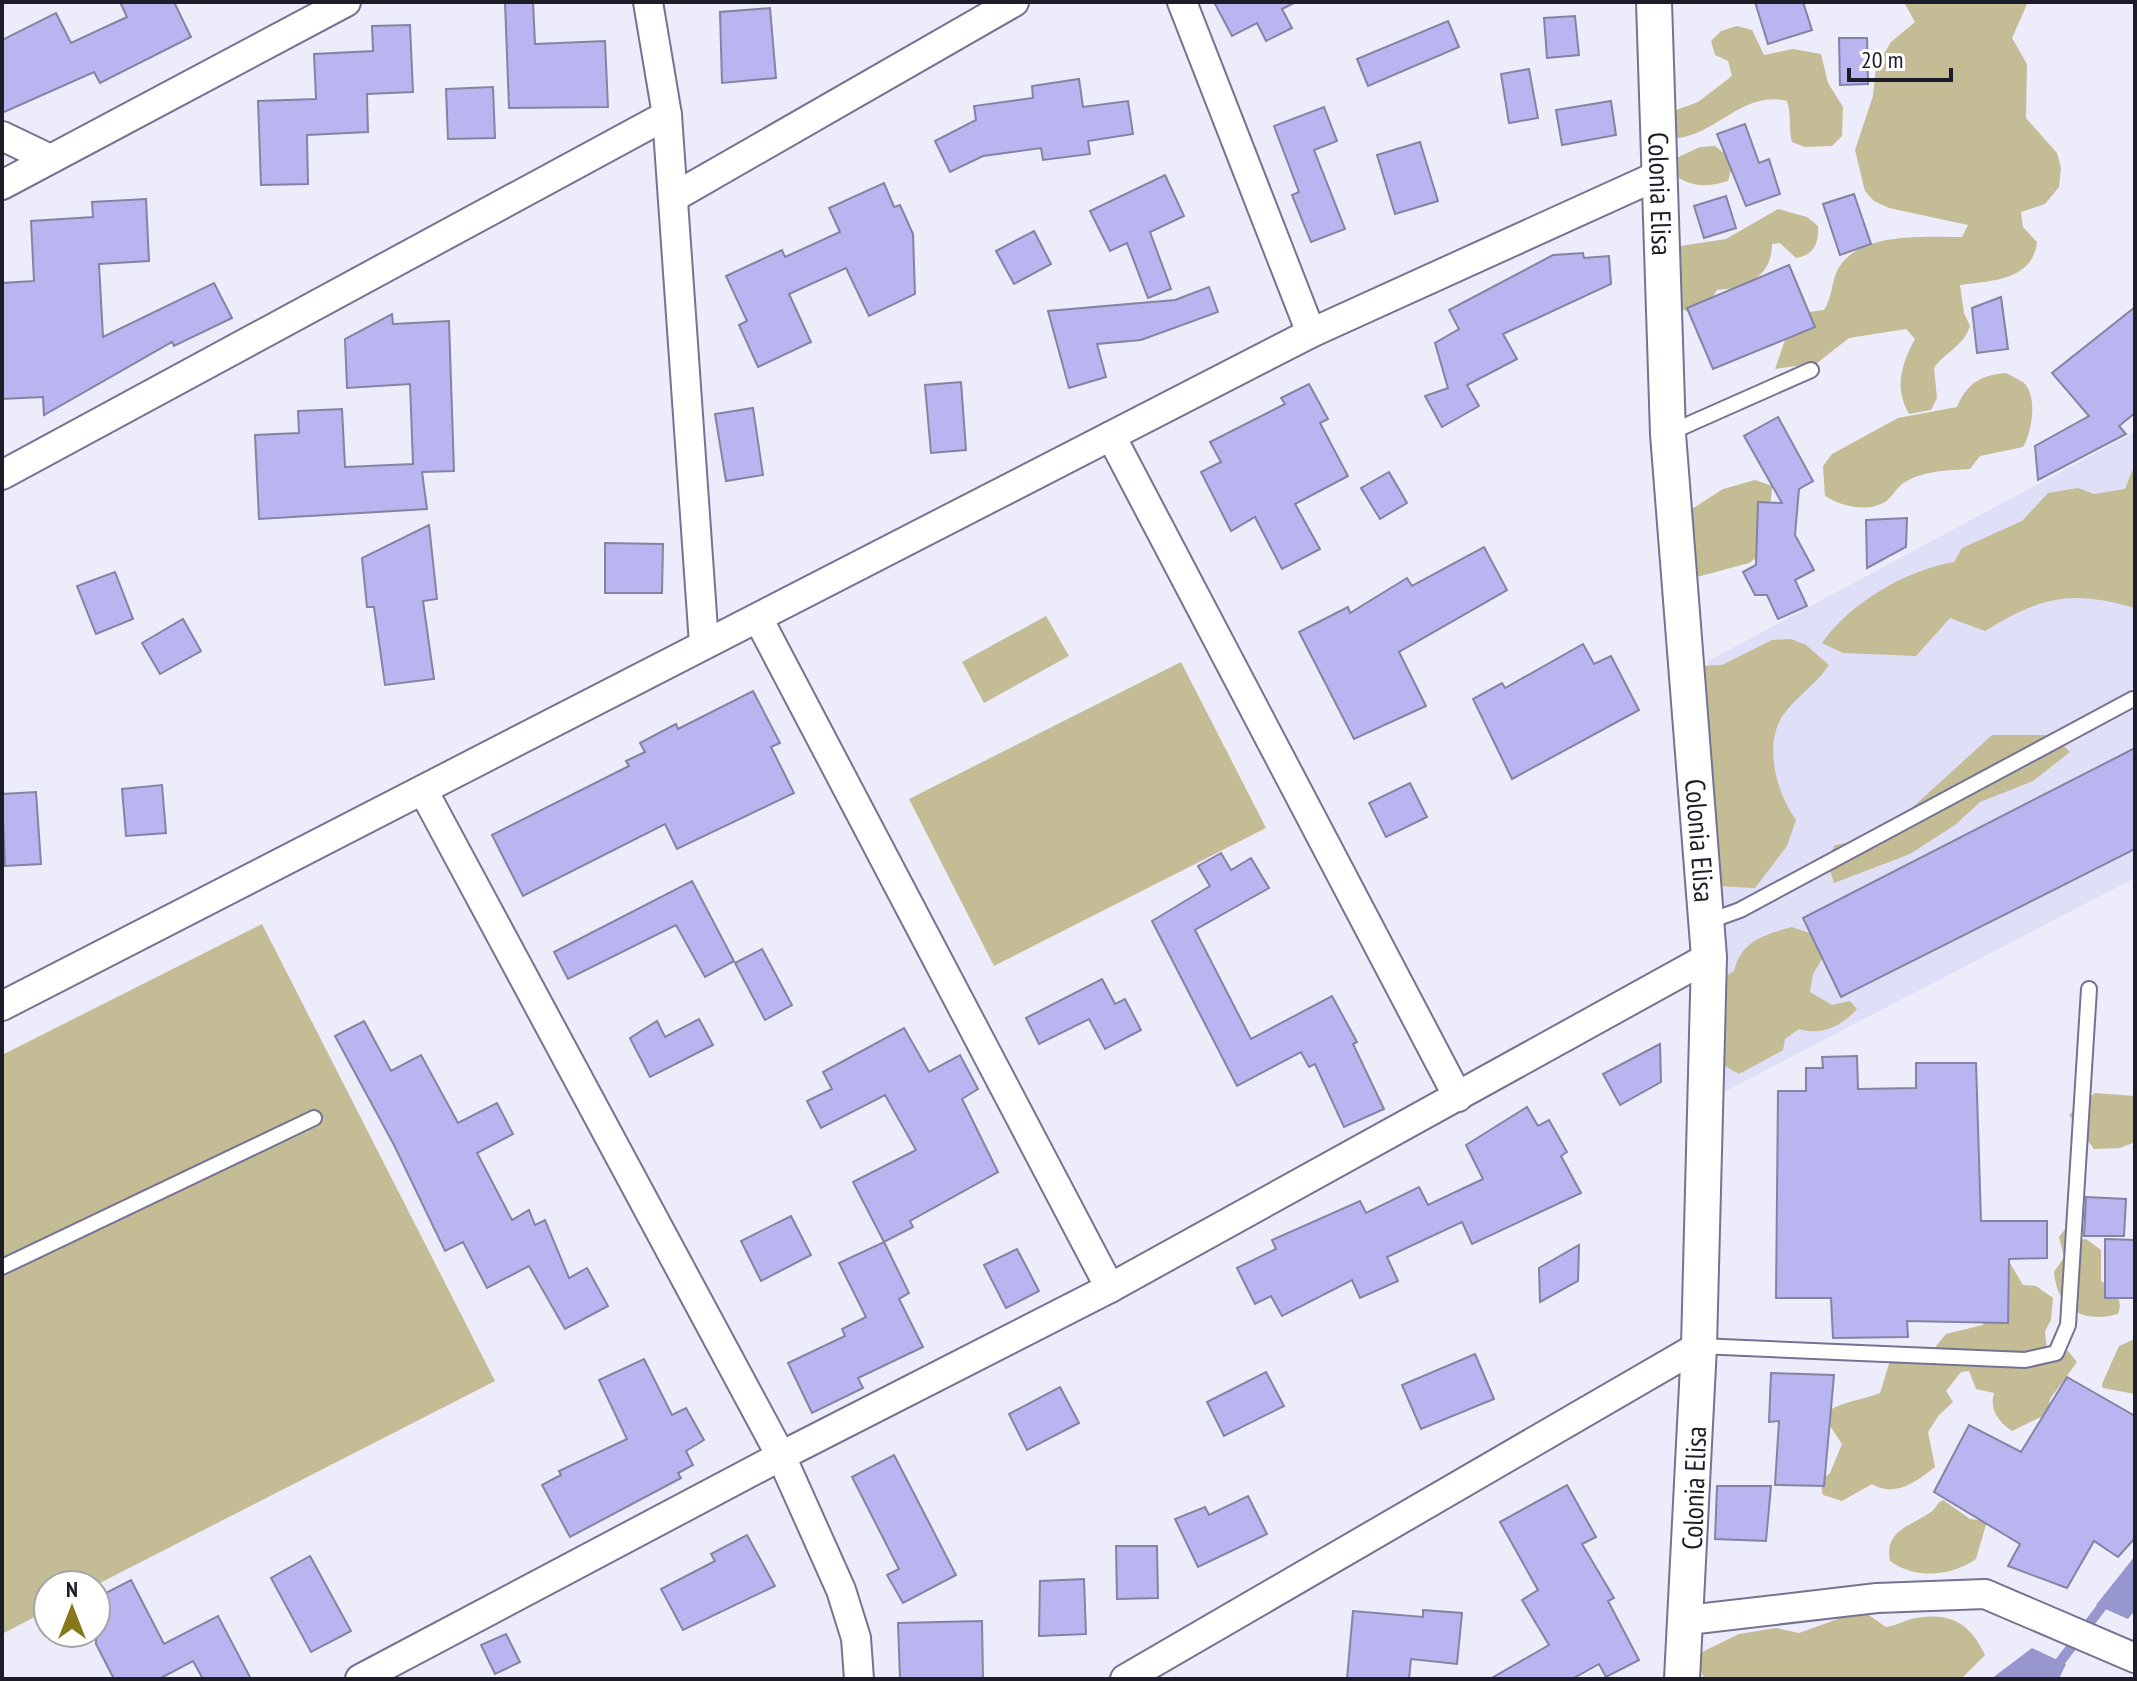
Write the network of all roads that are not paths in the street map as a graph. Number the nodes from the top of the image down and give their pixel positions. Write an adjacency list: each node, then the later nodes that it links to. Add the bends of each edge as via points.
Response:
1 (346, 2): 8 (street)
2 (648, 2): 6 (street)
3 (1014, 2): 11 (street)
4 (1182, 2): 12 (street)
5 (1654, 2): 9 (street, Colonia Elisa)
6 (667, 115): 11 (street); 16 (street)
7 (2, 136): 8 (street)
8 (50, 159): 10 (street)
9 (1661, 174): 12 (street); 14 (street, Colonia Elisa)
10 (2, 185)
11 (674, 197): 18 (street)
12 (1311, 333): 15 (street)
13 (1811, 370): 14 (lane)
14 (1668, 434): 21 (street, Colonia Elisa)
15 (1111, 436): 17 (street); 25 (street)
16 (2, 475)
17 (758, 618): 18 (street); 28 (street)
18 (704, 644): 20 (street)
19 (2133, 699): 21 (lane)
20 (424, 792): 24 (street); 30 (street)
21 (1707, 923): 22 (street, Colonia Elisa)
22 (1709, 957): 25 (street); 29 (street, Colonia Elisa)
23 (2089, 989): 29 (lane, via 2068,1325 2056,1353 2025,1360)
24 (2, 1006)
25 (1458, 1097): 28 (street)
26 (314, 1118): 27 (lane)
27 (2, 1267)
28 (1110, 1288): 30 (street)
29 (1699, 1346): 31 (street, Colonia Elisa); 35 (street)
30 (781, 1456): 33 (street); 34 (street, via 841,1590 856,1638)
31 (1688, 1620): 32 (street, via 1877,1598 1985,1594); 36 (street, Colonia Elisa)
32 (2125, 1654)
33 (360, 1679)
34 (859, 1679)
35 (1125, 1679)
36 (1682, 1679)

